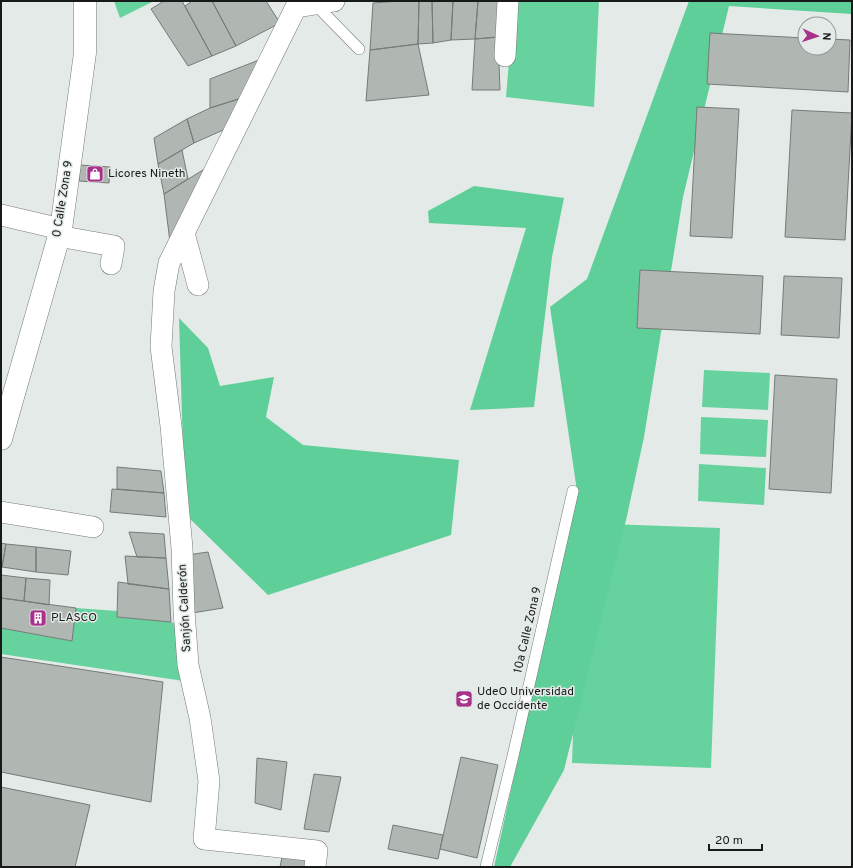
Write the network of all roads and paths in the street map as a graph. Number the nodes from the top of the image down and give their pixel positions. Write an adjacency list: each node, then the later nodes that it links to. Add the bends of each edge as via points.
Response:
1 (85, 1): 7 (main road, 0 Calle Zona 9, via 84,52)
2 (508, 1): 5 (street)
3 (311, 3): 4 (lane); 8 (street)
4 (359, 49)
5 (505, 56)
6 (1, 215): 7 (street)
7 (60, 233): 9 (street, via 114,246); 11 (main road, 0 Calle Zona 9)
8 (184, 233): 10 (street); 15 (street, Sanjón Calderón, via 169,263 164,291 161,347 182,548 188,665 200,718 209,781 204,839)
9 (111, 264)
10 (198, 285)
11 (1, 439)
12 (573, 491): 16 (lane, 10a Calle Zona 9)
13 (1, 512): 14 (street)
14 (93, 527)
15 (316, 859)
16 (486, 867)

